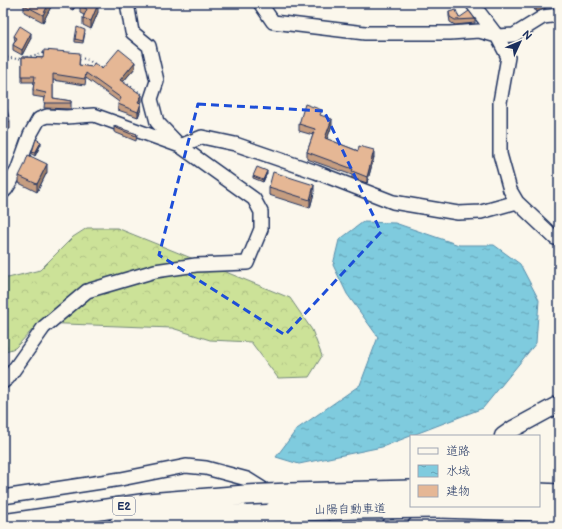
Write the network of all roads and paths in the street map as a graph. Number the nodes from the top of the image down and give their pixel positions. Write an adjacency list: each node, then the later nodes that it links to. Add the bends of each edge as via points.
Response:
1 (127, 3): 11 (street, via 132,32 149,46 157,81)
2 (260, 3): 5 (street, via 273,22 365,33 479,31)
3 (472, 3): 5 (street)
4 (559, 15): 5 (street, via 544,17 514,35)
5 (497, 36): 14 (street, via 508,57 500,102 500,154 510,190)
6 (47, 53): 8 (path, via 16,59)
7 (73, 56): 9 (path, via 86,59)
8 (3, 57)
9 (106, 70)
10 (118, 78): 11 (path)
11 (150, 99): 12 (street, via 157,122)
12 (180, 146): 13 (street, via 94,115 47,116 39,119 30,135 17,171); 14 (street, via 202,137 235,144 393,202 458,214 481,212); 16 (street, via 254,199 261,212 261,229 247,263 196,265 155,271 87,291 44,327)
13 (3, 192)
14 (517, 202): 15 (street)
15 (559, 239)
16 (3, 382)
17 (559, 404): 18 (main road)
18 (504, 435)
19 (410, 490): 26 (highway, 山陽自動車道 / E2, bridge, via 245,495 148,503)
20 (540, 493): 21 (highway)
21 (559, 494)
22 (3, 497): 25 (street, via 186,466 206,468 247,479)
23 (411, 507): 30 (main road)
24 (559, 512): 27 (highway, 山陽自動車道 / E2, bridge, via 440,508 356,509 226,514)
25 (303, 514): 28 (street); 29 (street)
26 (3, 524)
27 (118, 526)
28 (295, 526)
29 (324, 526)
30 (390, 526)

